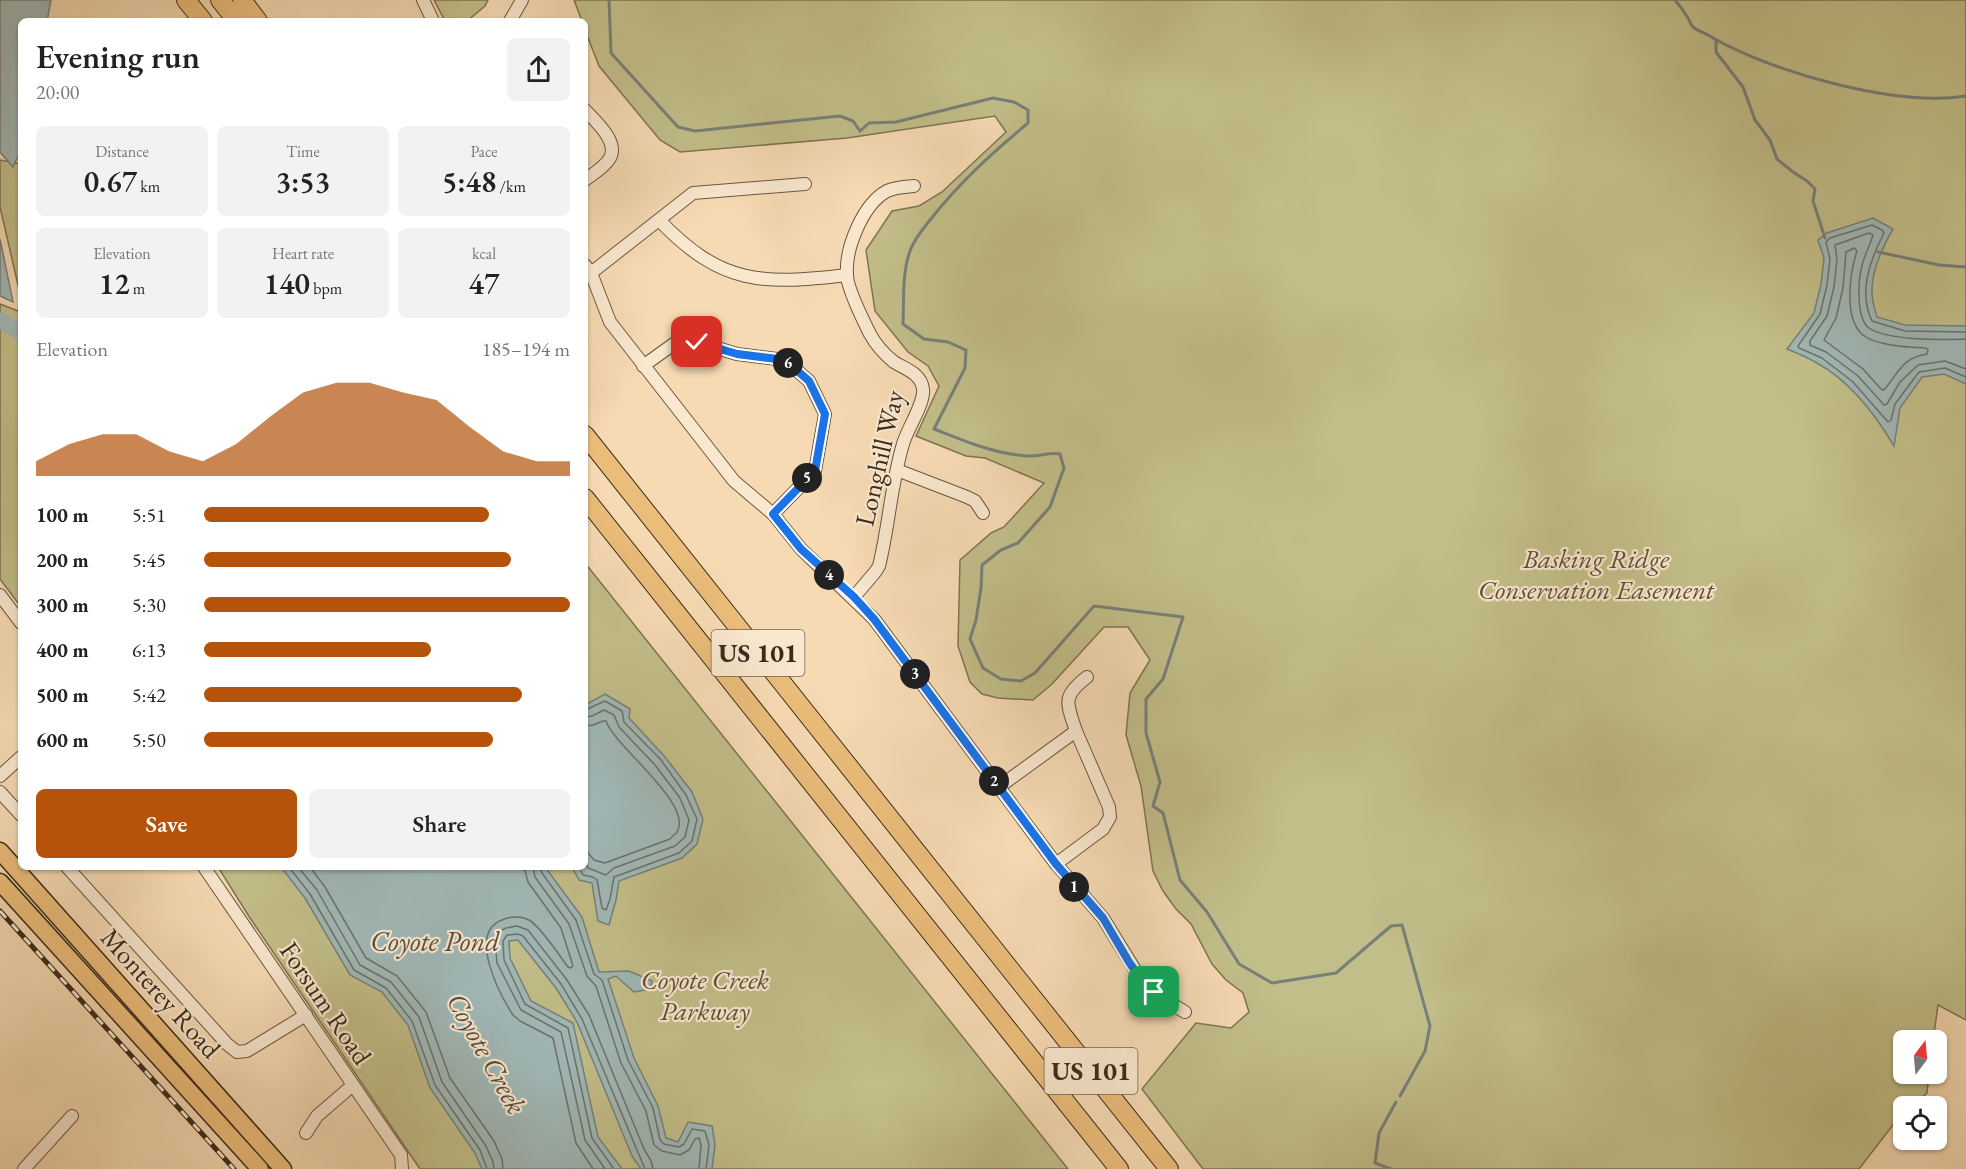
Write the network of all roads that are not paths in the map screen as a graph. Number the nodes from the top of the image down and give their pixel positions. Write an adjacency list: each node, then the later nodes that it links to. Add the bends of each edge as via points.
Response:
1 (186, 0): 7 (highway)
2 (207, 0): 8 (highway)
3 (220, 0): 9 (highway)
4 (242, 0): 10 (highway)
5 (423, 0): 11 (street)
6 (522, 0): 12 (street)
7 (201, 18)
8 (222, 18)
9 (235, 18)
10 (256, 18)
11 (432, 18)
12 (512, 18)
13 (588, 114): 14 (street, via 608,137 612,150 611,157)
14 (588, 177)
15 (805, 184): 17 (street, via 698,191)
16 (914, 186): 19 (street, via 886,192 865,214 852,243)
17 (659, 220): 18 (street); 19 (street, via 702,258 730,272 772,280)
18 (588, 269): 20 (street, via 610,322)
19 (847, 275): 22 (street, Longhill Way, via 871,336 881,350 917,376 923,389)
20 (644, 366): 25 (street, via 734,481); 25 (street, via 675,343 697,342 737,354 785,360 809,381 825,414 815,471)
21 (588, 439): 51 (highway, US 101)
22 (897, 470): 24 (street, via 967,497); 27 (street, Longhill Way, via 879,566)
23 (588, 502): 50 (highway, US 101)
24 (983, 513)
25 (773, 514): 27 (street, via 801,549)
26 (0, 595): 28 (street)
27 (854, 597): 33 (street)
28 (18, 618)
29 (1087, 677): 30 (street, via 1072,688 1069,697)
30 (1076, 731): 33 (street); 37 (street, via 1110,817 1103,829)
31 (18, 760): 32 (street)
32 (0, 776)
33 (999, 787): 37 (street)
34 (0, 792): 35 (street)
35 (18, 812)
36 (0, 851): 48 (main road, Monterey Road)
37 (1056, 864): 41 (street, via 1103,918 1140,978)
38 (70, 870): 42 (street, via 237,1052 247,1051)
39 (206, 870): 42 (street, Forsum Road)
40 (0, 882): 47 (main road, Monterey Road)
41 (1185, 1012)
42 (306, 1015): 43 (street, Forsum Road)
43 (353, 1085): 45 (street, via 317,1116); 49 (street, Forsum Road, via 401,1155)
44 (72, 1116): 46 (street)
45 (306, 1133)
46 (24, 1169)
47 (260, 1169)
48 (283, 1169)
49 (402, 1169)
50 (1119, 1169)
51 (1169, 1169)

